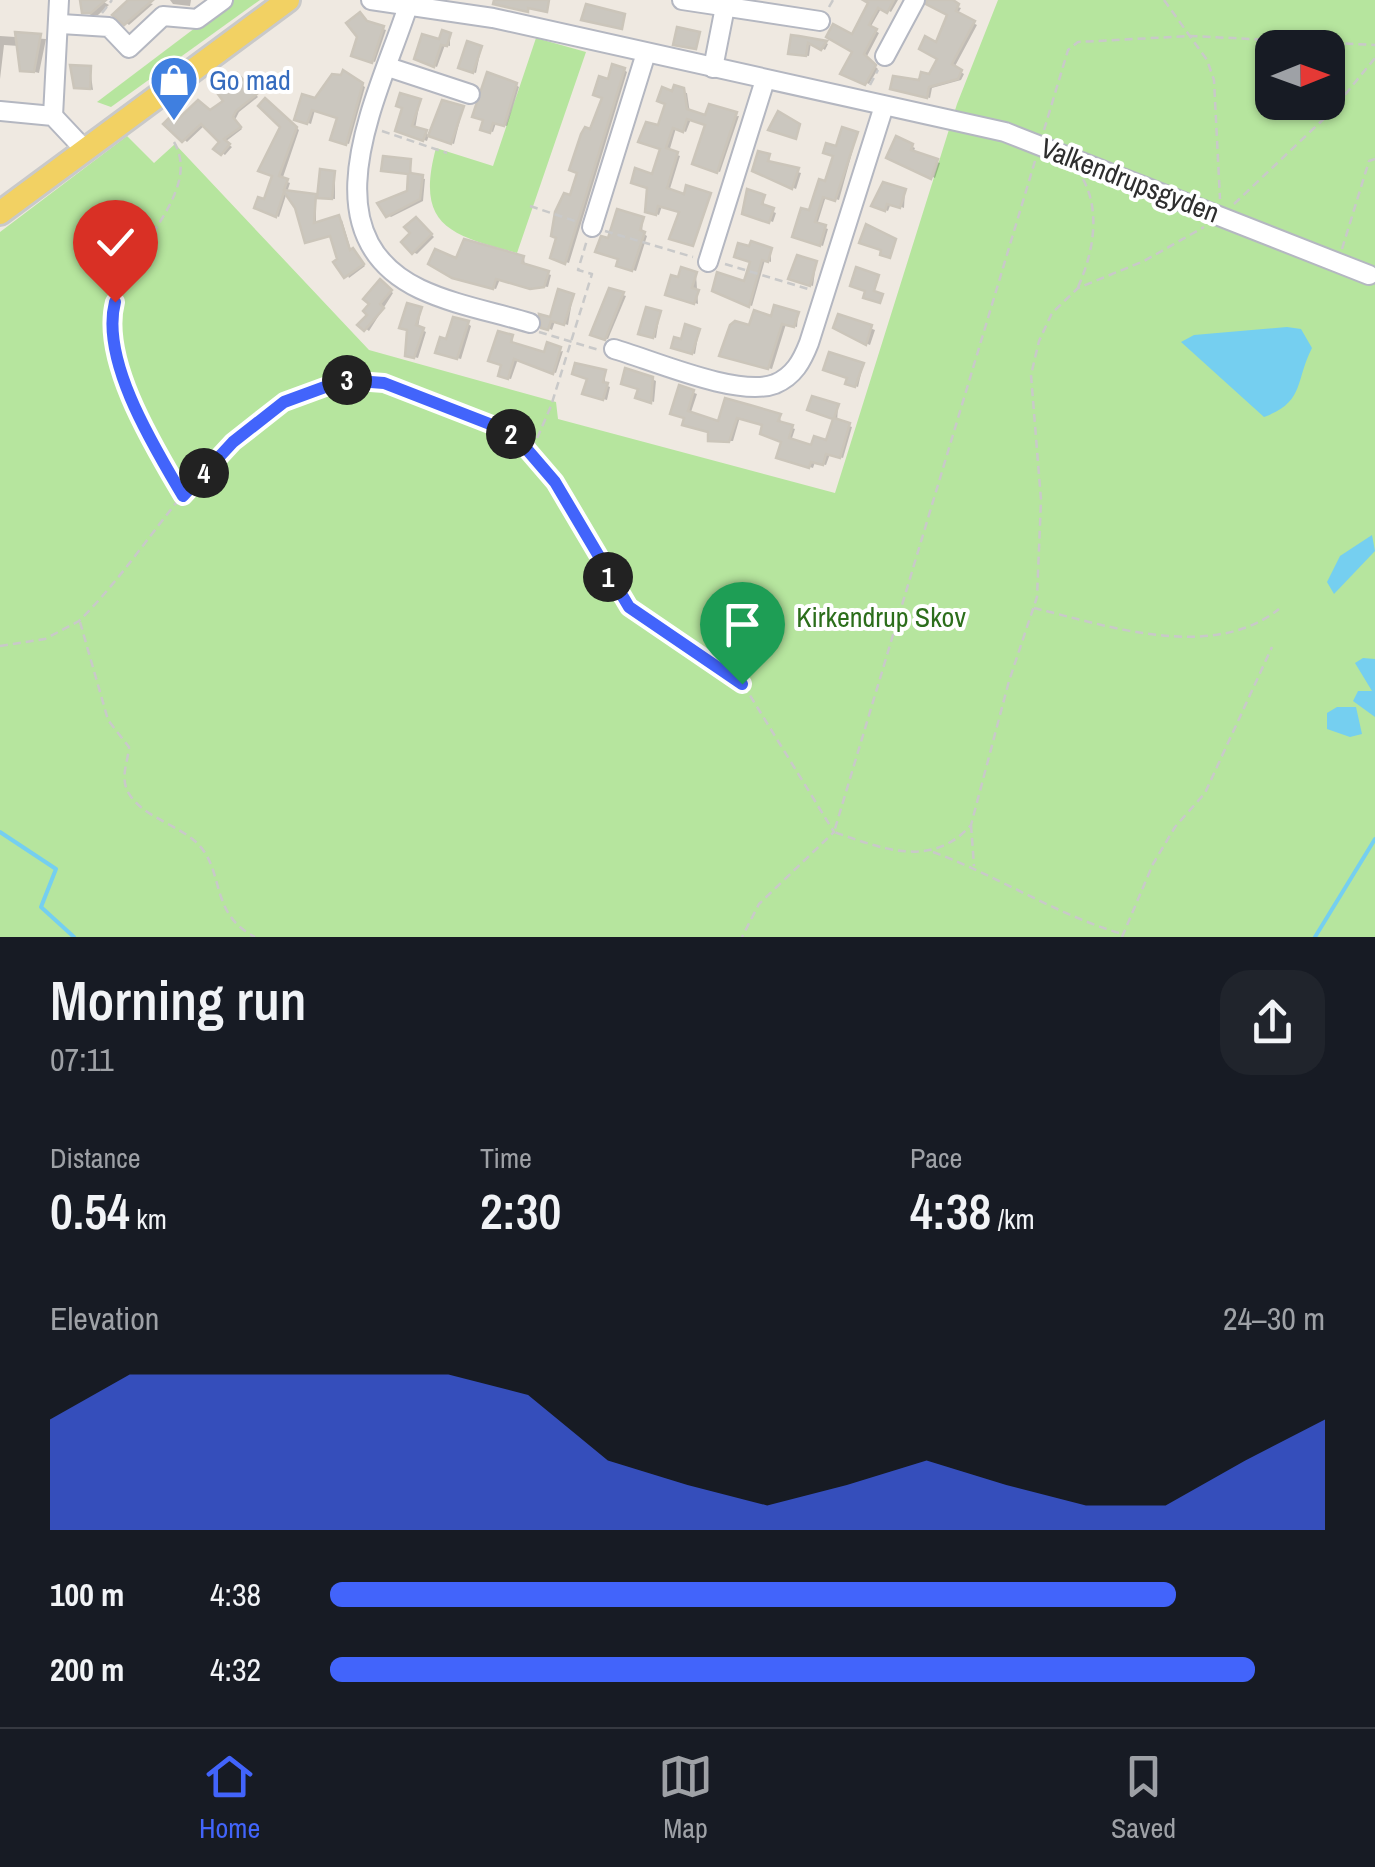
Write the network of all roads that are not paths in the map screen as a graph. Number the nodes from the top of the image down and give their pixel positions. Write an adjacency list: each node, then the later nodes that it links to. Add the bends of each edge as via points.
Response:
1 (59, 0): 10 (street)
2 (223, 0): 10 (street, via 198,19 163,16 129,48 109,27)
3 (288, 0): 20 (main road)
4 (371, 0): 7 (street, Valkendrupsgyden)
5 (682, 0): 8 (street)
6 (915, 0): 12 (street)
7 (408, 6): 11 (street, Valkendrupsgyden); 13 (street)
8 (725, 7): 9 (street); 14 (street)
9 (820, 22)
10 (61, 24): 19 (street)
11 (646, 53): 14 (street, Valkendrupsgyden); 22 (street)
12 (886, 56)
13 (388, 67): 16 (street); 25 (street, via 356,172 362,227 384,262 418,288)
14 (712, 68): 15 (street, Valkendrupsgyden)
15 (765, 80): 17 (street, Valkendrupsgyden); 23 (street)
16 (470, 94)
17 (884, 106): 24 (street, Valkendrupsgyden, via 1005,132); 26 (street, via 800,364 772,386 740,386)
18 (0, 111): 19 (street)
19 (53, 116): 20 (street)
20 (84, 149): 21 (main road)
21 (0, 213)
22 (592, 227)
23 (708, 262)
24 (1369, 275)
25 (530, 323)
26 (614, 349)

